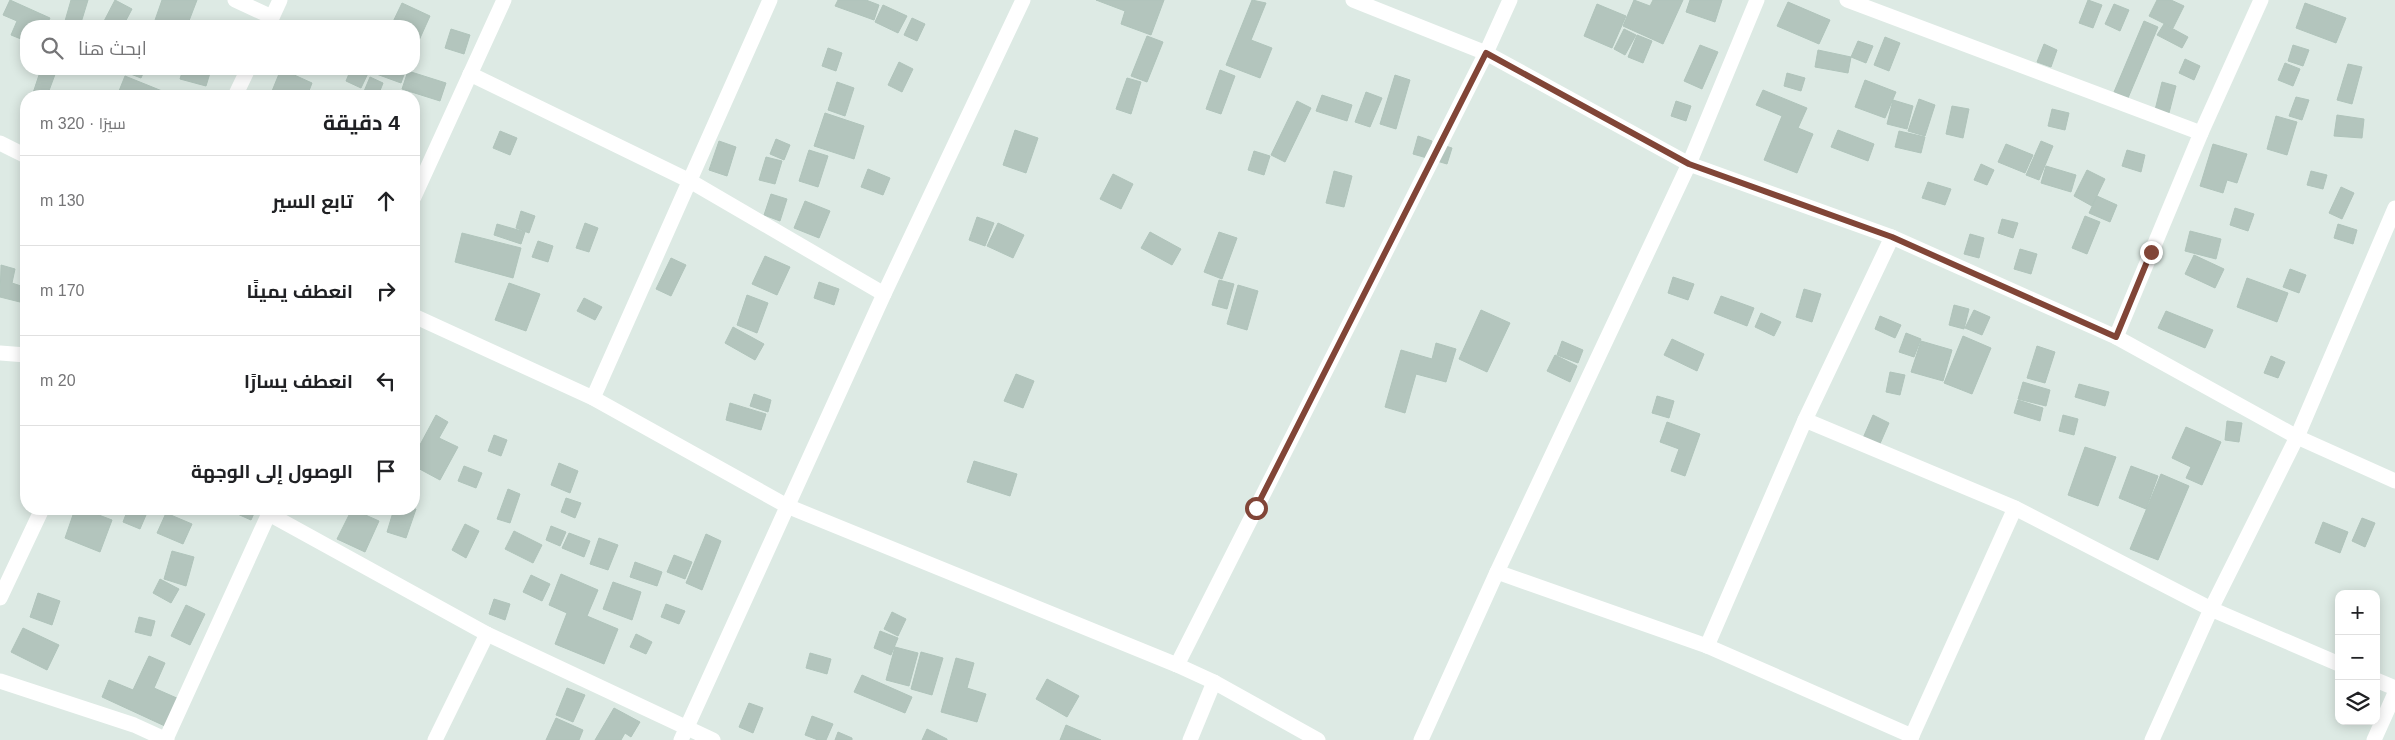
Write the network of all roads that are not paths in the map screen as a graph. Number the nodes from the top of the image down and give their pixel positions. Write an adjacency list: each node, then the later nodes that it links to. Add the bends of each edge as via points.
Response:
1 (235, 0): 11 (street)
2 (280, 0): 12 (street)
3 (504, 0): 14 (street)
4 (770, 0): 21 (street)
5 (1023, 0): 25 (street)
6 (1353, 0): 13 (street)
7 (1510, 0): 13 (street)
8 (1757, 0): 20 (street)
9 (1847, 0): 17 (street)
10 (2261, 0): 17 (street)
11 (267, 20)
12 (271, 20)
13 (1486, 53): 20 (street); 45 (street)
14 (470, 74): 21 (street); 22 (street)
15 (245, 75): 16 (street)
16 (238, 90)
17 (2201, 133): 27 (street)
18 (0, 143): 19 (street)
19 (20, 153)
20 (1689, 164): 24 (street); 39 (street)
21 (690, 181): 25 (street); 30 (street)
22 (420, 184)
23 (2395, 208): 32 (street)
24 (1892, 237): 27 (street); 31 (street)
25 (884, 294): 34 (street)
26 (420, 319): 30 (street)
27 (2116, 337): 32 (street)
28 (0, 353): 29 (street)
29 (20, 355)
30 (594, 398): 34 (street)
31 (1805, 420): 35 (street); 43 (street)
32 (2297, 437): 33 (street); 41 (street)
33 (2395, 481)
34 (787, 506): 45 (street); 52 (street)
35 (2014, 508): 41 (street); 53 (street)
36 (39, 515): 40 (street)
37 (268, 515): 54 (street)
38 (277, 515): 42 (street)
39 (1497, 572): 43 (street); 59 (street)
40 (0, 598)
41 (2211, 610): 44 (street); 60 (street)
42 (487, 634): 52 (street); 55 (street)
43 (1707, 646): 53 (street)
44 (2335, 662)
45 (1177, 665): 47 (street)
46 (0, 681): 54 (street, via 134,725)
47 (1214, 682): 57 (street); 58 (street)
48 (2380, 682): 49 (street)
49 (2395, 688)
50 (2395, 693): 51 (street)
51 (2389, 723): 61 (street)
52 (684, 734): 56 (street)
53 (1911, 738)
54 (166, 740)
55 (435, 740)
56 (713, 740)
57 (1190, 740)
58 (1318, 740)
59 (1421, 740)
60 (2152, 740)
61 (2374, 740)

